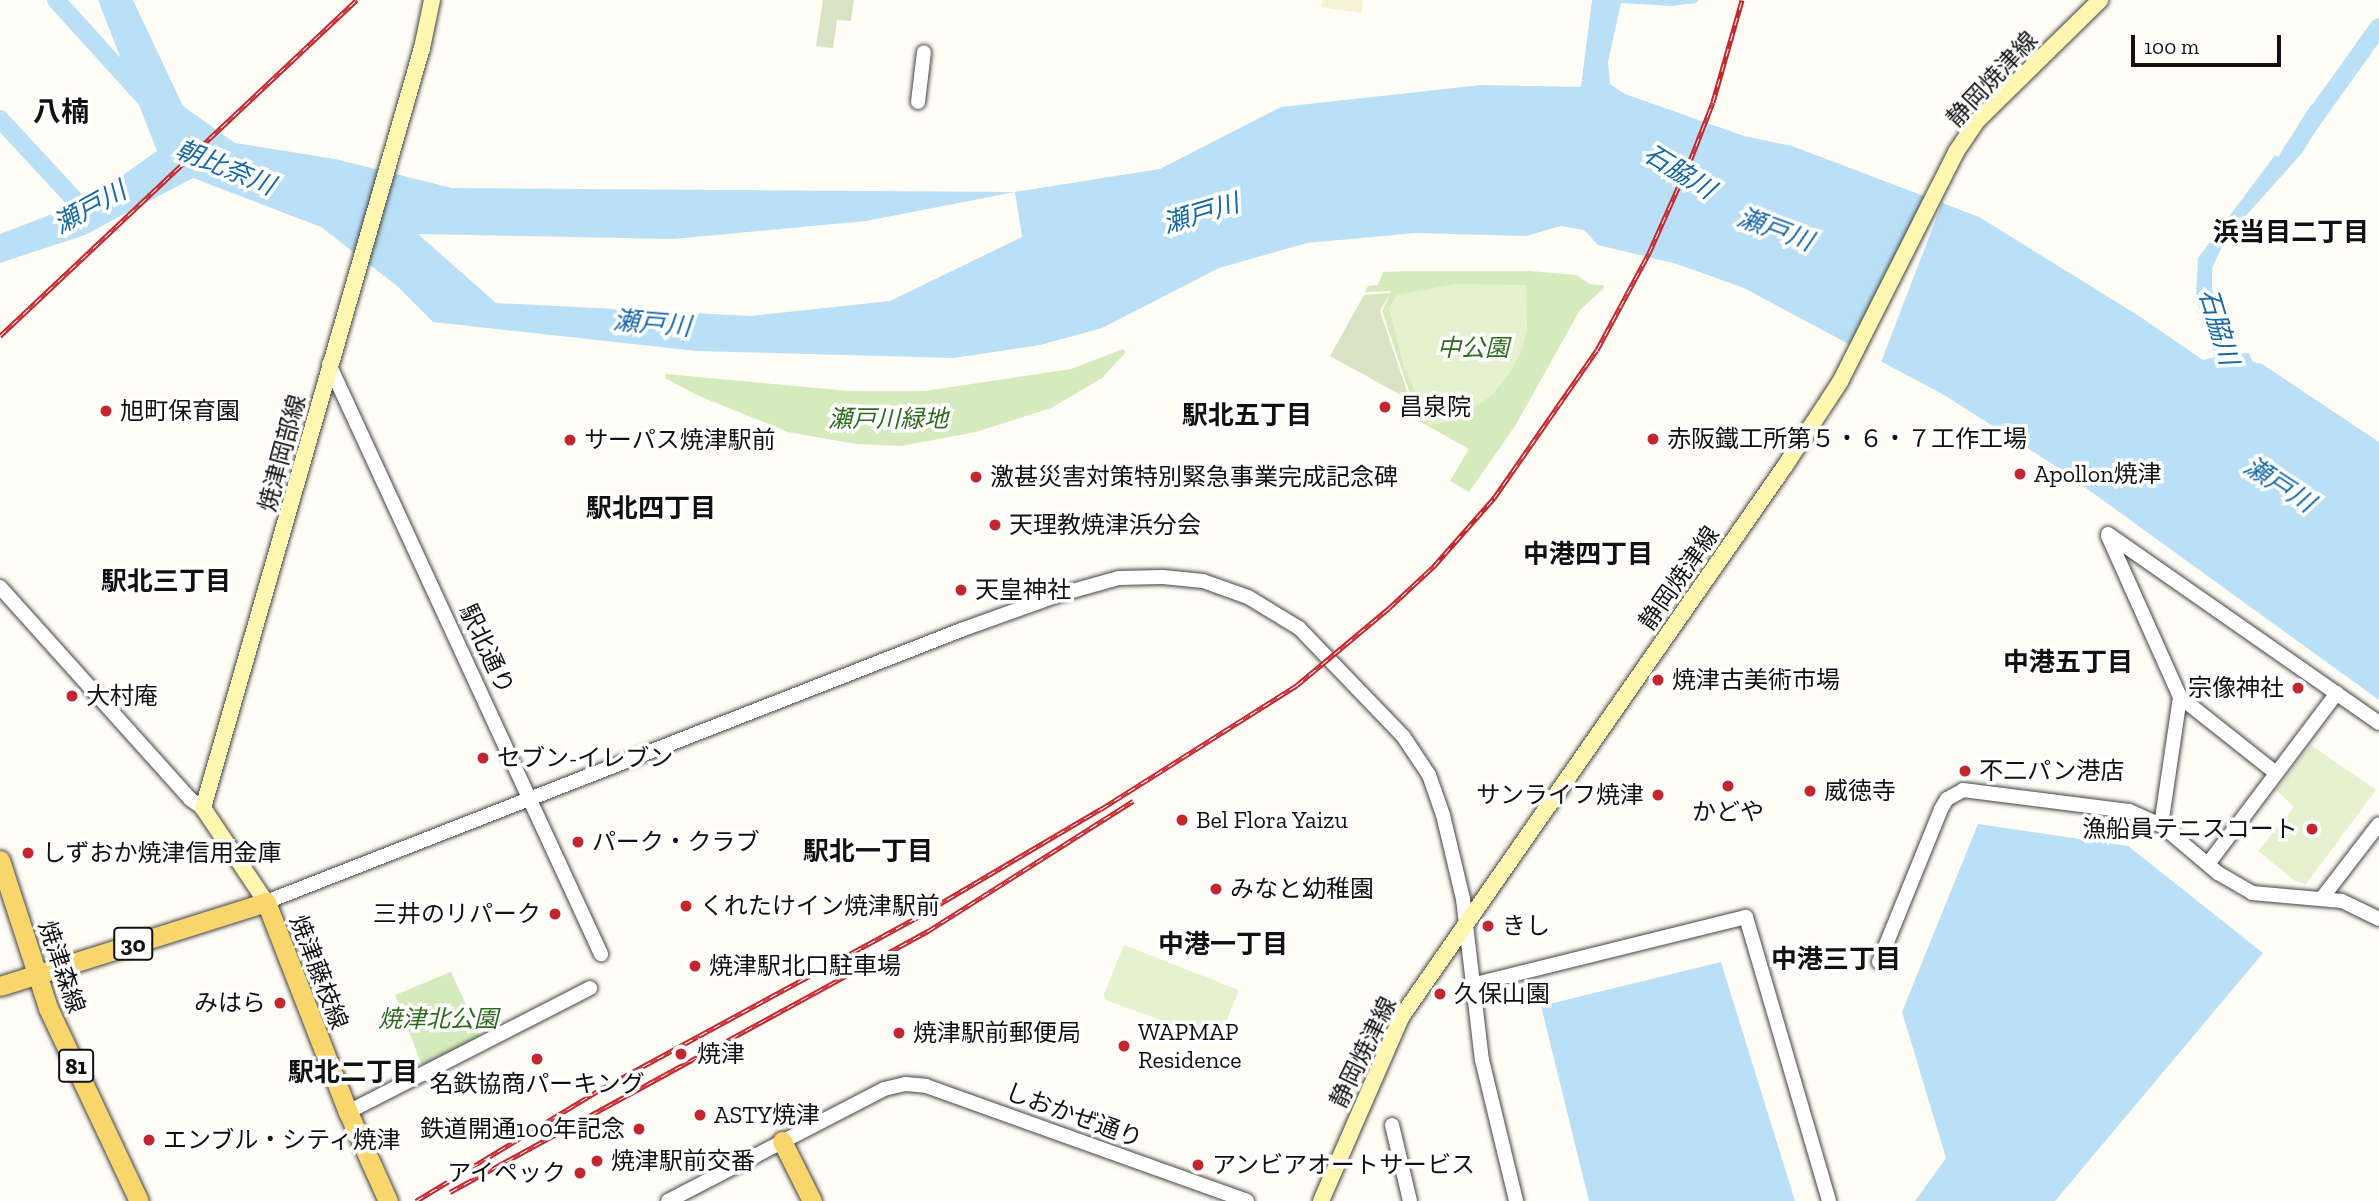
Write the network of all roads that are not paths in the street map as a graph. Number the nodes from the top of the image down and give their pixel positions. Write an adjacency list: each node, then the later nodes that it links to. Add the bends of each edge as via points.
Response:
1 (432, 0): 5 (main road, 焼津岡部線)
2 (2100, 0): 20 (main road, 静岡焼津線, via 1976,122 1956,152 1844,374 1785,466)
3 (924, 52): 4 (street)
4 (918, 102)
5 (331, 359): 11 (street, 駅北通り); 12 (main road, 焼津岡部線)
6 (0, 587): 12 (street)
7 (2337, 693): 8 (street, via 2108,534); 9 (street); 10 (street)
8 (2180, 697): 10 (street); 14 (street)
9 (2379, 723)
10 (2276, 773): 16 (street)
11 (531, 799): 18 (street); 20 (street, via 961,630 1093,584 1140,576 1194,580 1248,597 1300,628 1414,749 1443,815); 21 (street, 駅北通り)
12 (203, 808): 18 (main road)
13 (2379, 824): 17 (street)
14 (2161, 825): 16 (street); 22 (street, via 2110,807 1974,790 1955,792 1941,809)
15 (0, 860): 23 (main road, 焼津森線 / 81)
16 (2208, 864): 17 (street, via 2252,893)
17 (2322, 898): 19 (street, via 2362,908)
18 (266, 902): 23 (main road, 焼津藤枝線 / 30); 27 (main road, 焼津藤枝線)
19 (2379, 919)
20 (1465, 925): 24 (street); 35 (main road, 静岡焼津線, via 1389,1041)
21 (601, 954)
22 (1880, 962)
23 (38, 974): 25 (main road, 焼津藤枝線 / 30); 30 (main road, 焼津森線 / 81, via 48,1008)
24 (1472, 985): 37 (street, via 1482,1060); 38 (street, via 1746,917)
25 (0, 986)
26 (590, 988): 27 (street)
27 (348, 1112): 31 (main road, 焼津藤枝線)
28 (1392, 1125): 36 (street)
29 (782, 1141): 32 (street); 33 (main road); 34 (street, しおかぜ通り, via 884,1089 926,1086)
30 (139, 1201)
31 (388, 1201)
32 (668, 1201)
33 (812, 1201)
34 (1247, 1201)
35 (1321, 1201)
36 (1410, 1201)
37 (1516, 1201)
38 (1829, 1201)

